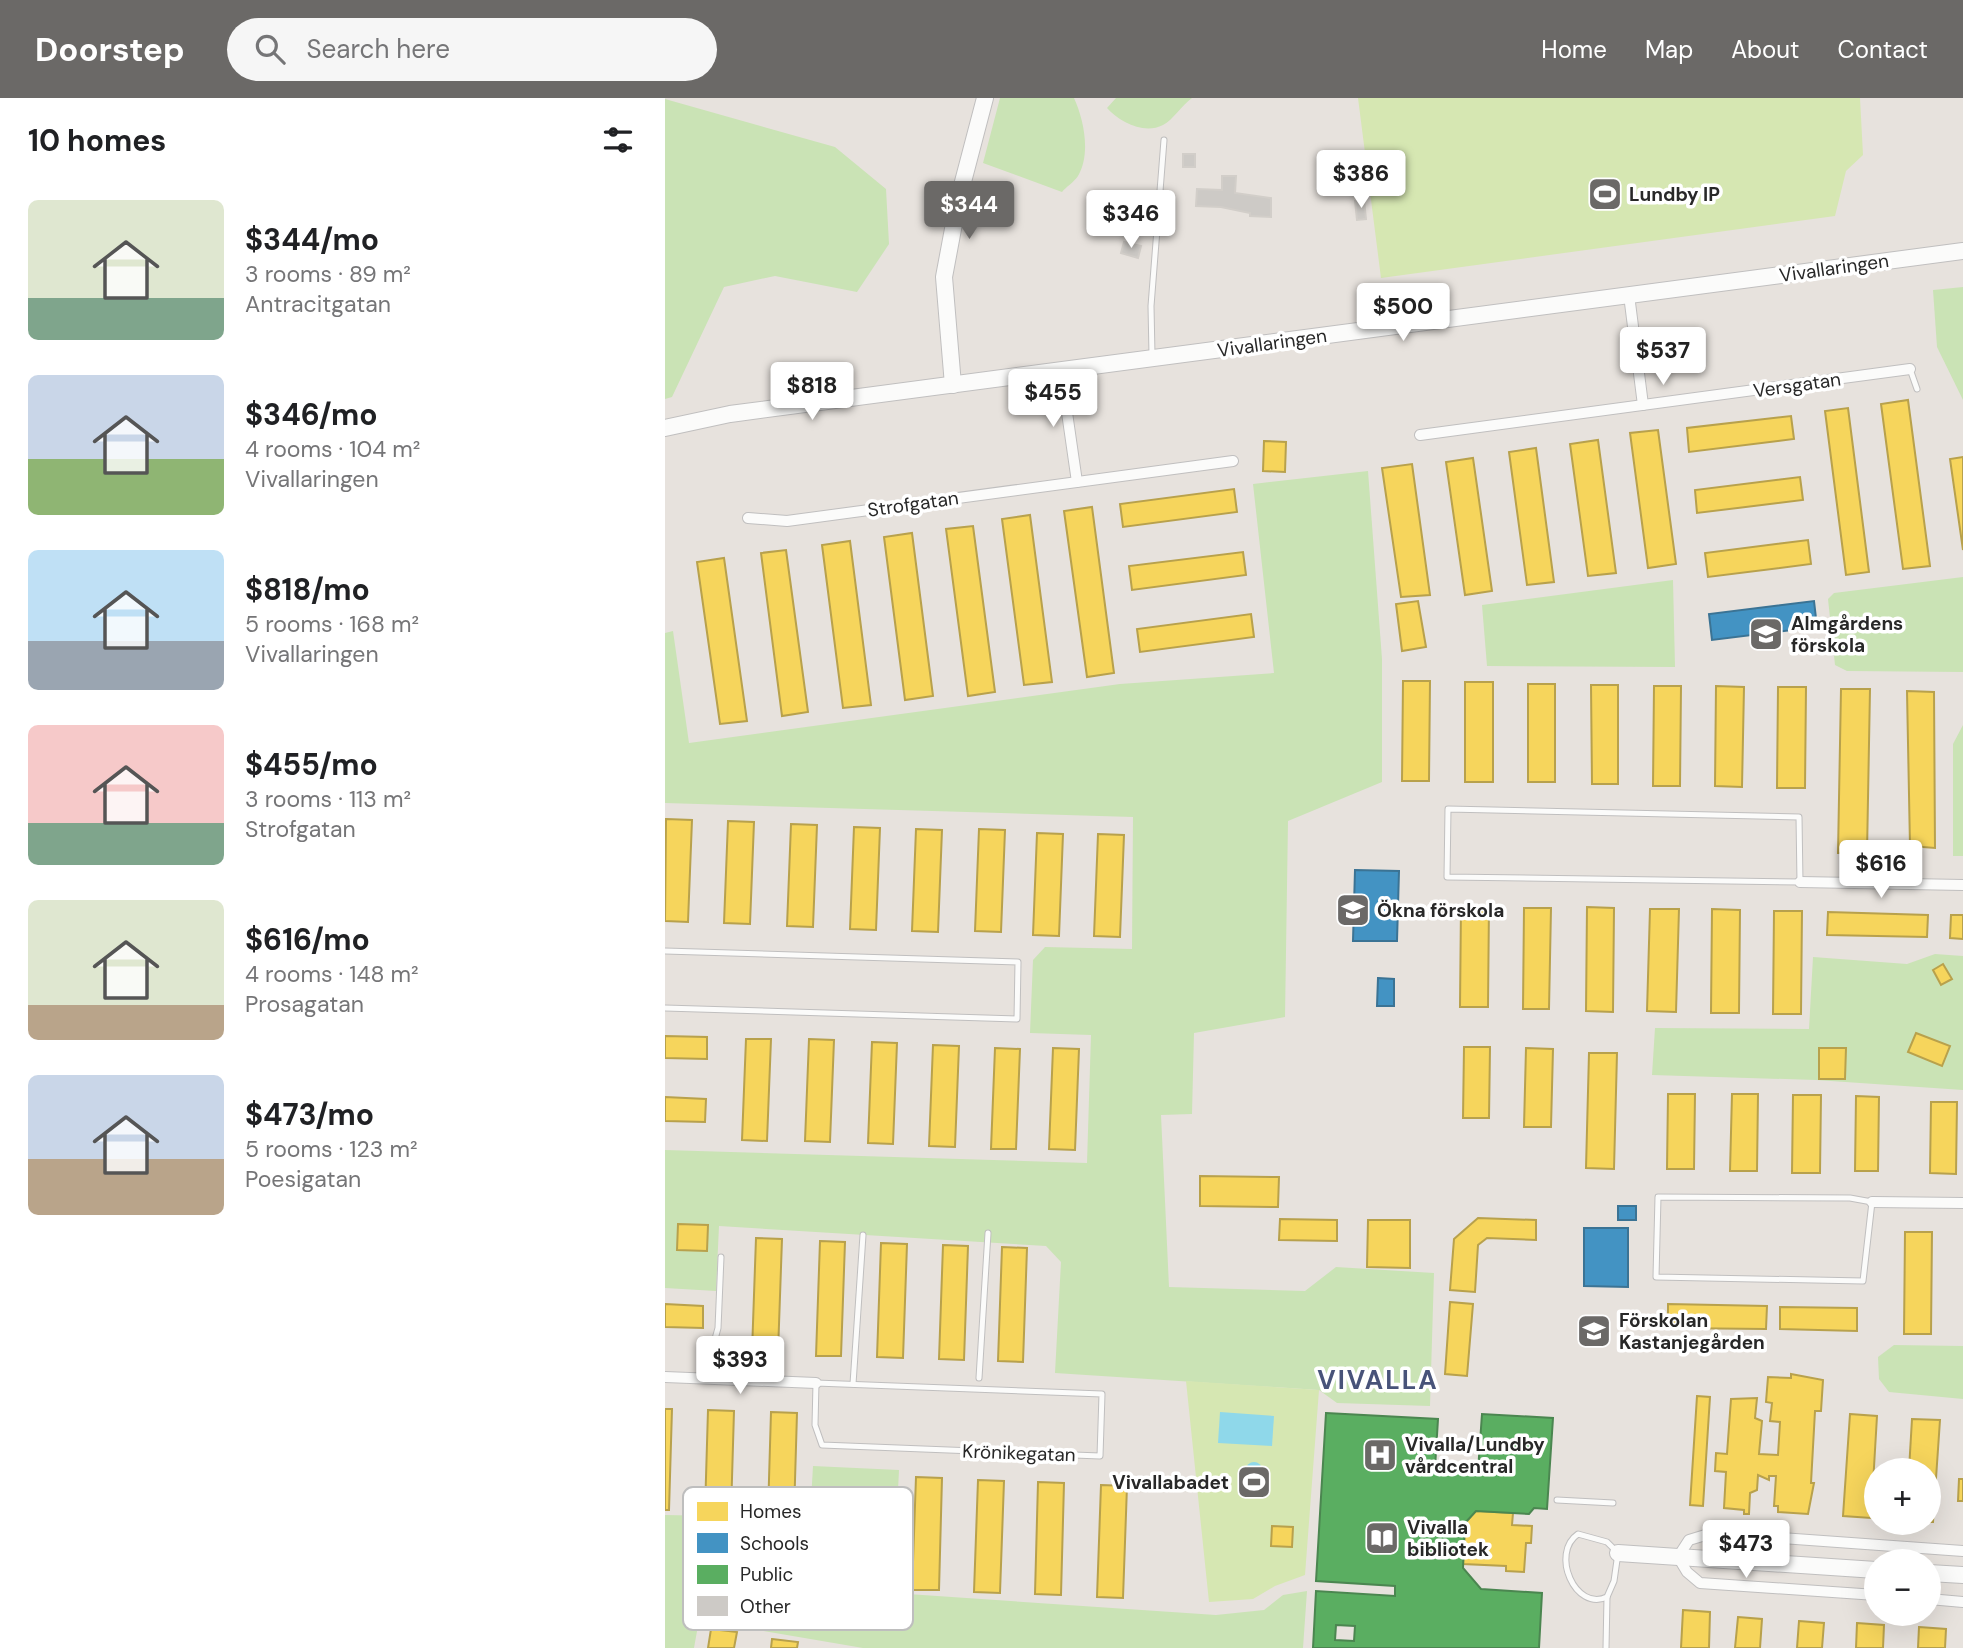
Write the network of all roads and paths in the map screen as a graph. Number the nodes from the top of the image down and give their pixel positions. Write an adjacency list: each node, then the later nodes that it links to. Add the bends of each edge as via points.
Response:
1 (985, 98): 8 (street, via 944,277)
2 (1164, 140): 5 (lane, via 1151,306)
3 (1963, 251): 4 (street, Vivallaringen)
4 (1629, 296): 5 (street, Vivallaringen); 10 (street)
5 (1153, 358): 7 (street, Vivallaringen)
6 (1910, 369): 9 (lane); 10 (street, Versgatan)
7 (1061, 371): 8 (street, Vivallaringen); 14 (street)
8 (953, 385): 11 (street, Vivallaringen, via 730,414)
9 (1917, 389)
10 (1643, 405): 12 (street, Versgatan)
11 (665, 428)
12 (1420, 435)
13 (1233, 461): 14 (street, Strofgatan)
14 (1077, 482): 15 (street, Strofgatan, via 787,521)
15 (748, 518)
16 (1800, 882): 16 (lane, via 1799,817 1448,809 1447,877); 17 (street)
17 (1963, 885)
18 (665, 951): 19 (lane, via 1018,962 1017,1019)
19 (665, 1008)
20 (1872, 1202): 20 (lane, via 1658,1197 1657,1277 1863,1281); 21 (street)
21 (1963, 1203)
22 (988, 1233): 27 (lane)
23 (863, 1235): 29 (lane)
24 (721, 1256): 26 (lane, via 718,1328)
25 (665, 1377): 26 (street, Krönikegatan)
26 (704, 1378): 28 (street, Krönikegatan)
27 (979, 1378)
28 (816, 1383): 29 (lane, Krönikegatan); 29 (lane, Krönikegatan, via 815,1425 822,1445 1100,1457 1101,1394)
29 (853, 1384)
30 (1557, 1500): 31 (lane)
31 (1613, 1503)
32 (1963, 1551): 34 (street, via 1712,1533 1689,1540)
33 (1618, 1553): 34 (street); 39 (lane); 39 (lane, via 1607,1542 1578,1534 1564,1551 1578,1592 1589,1600)
34 (1678, 1557): 35 (street); 38 (street, via 1700,1583)
35 (1864, 1569)
36 (1941, 1574): 37 (street)
37 (1963, 1576)
38 (1864, 1594)
39 (1607, 1597): 42 (lane)
40 (1941, 1600): 41 (street)
41 (1963, 1602)
42 (1606, 1648)

